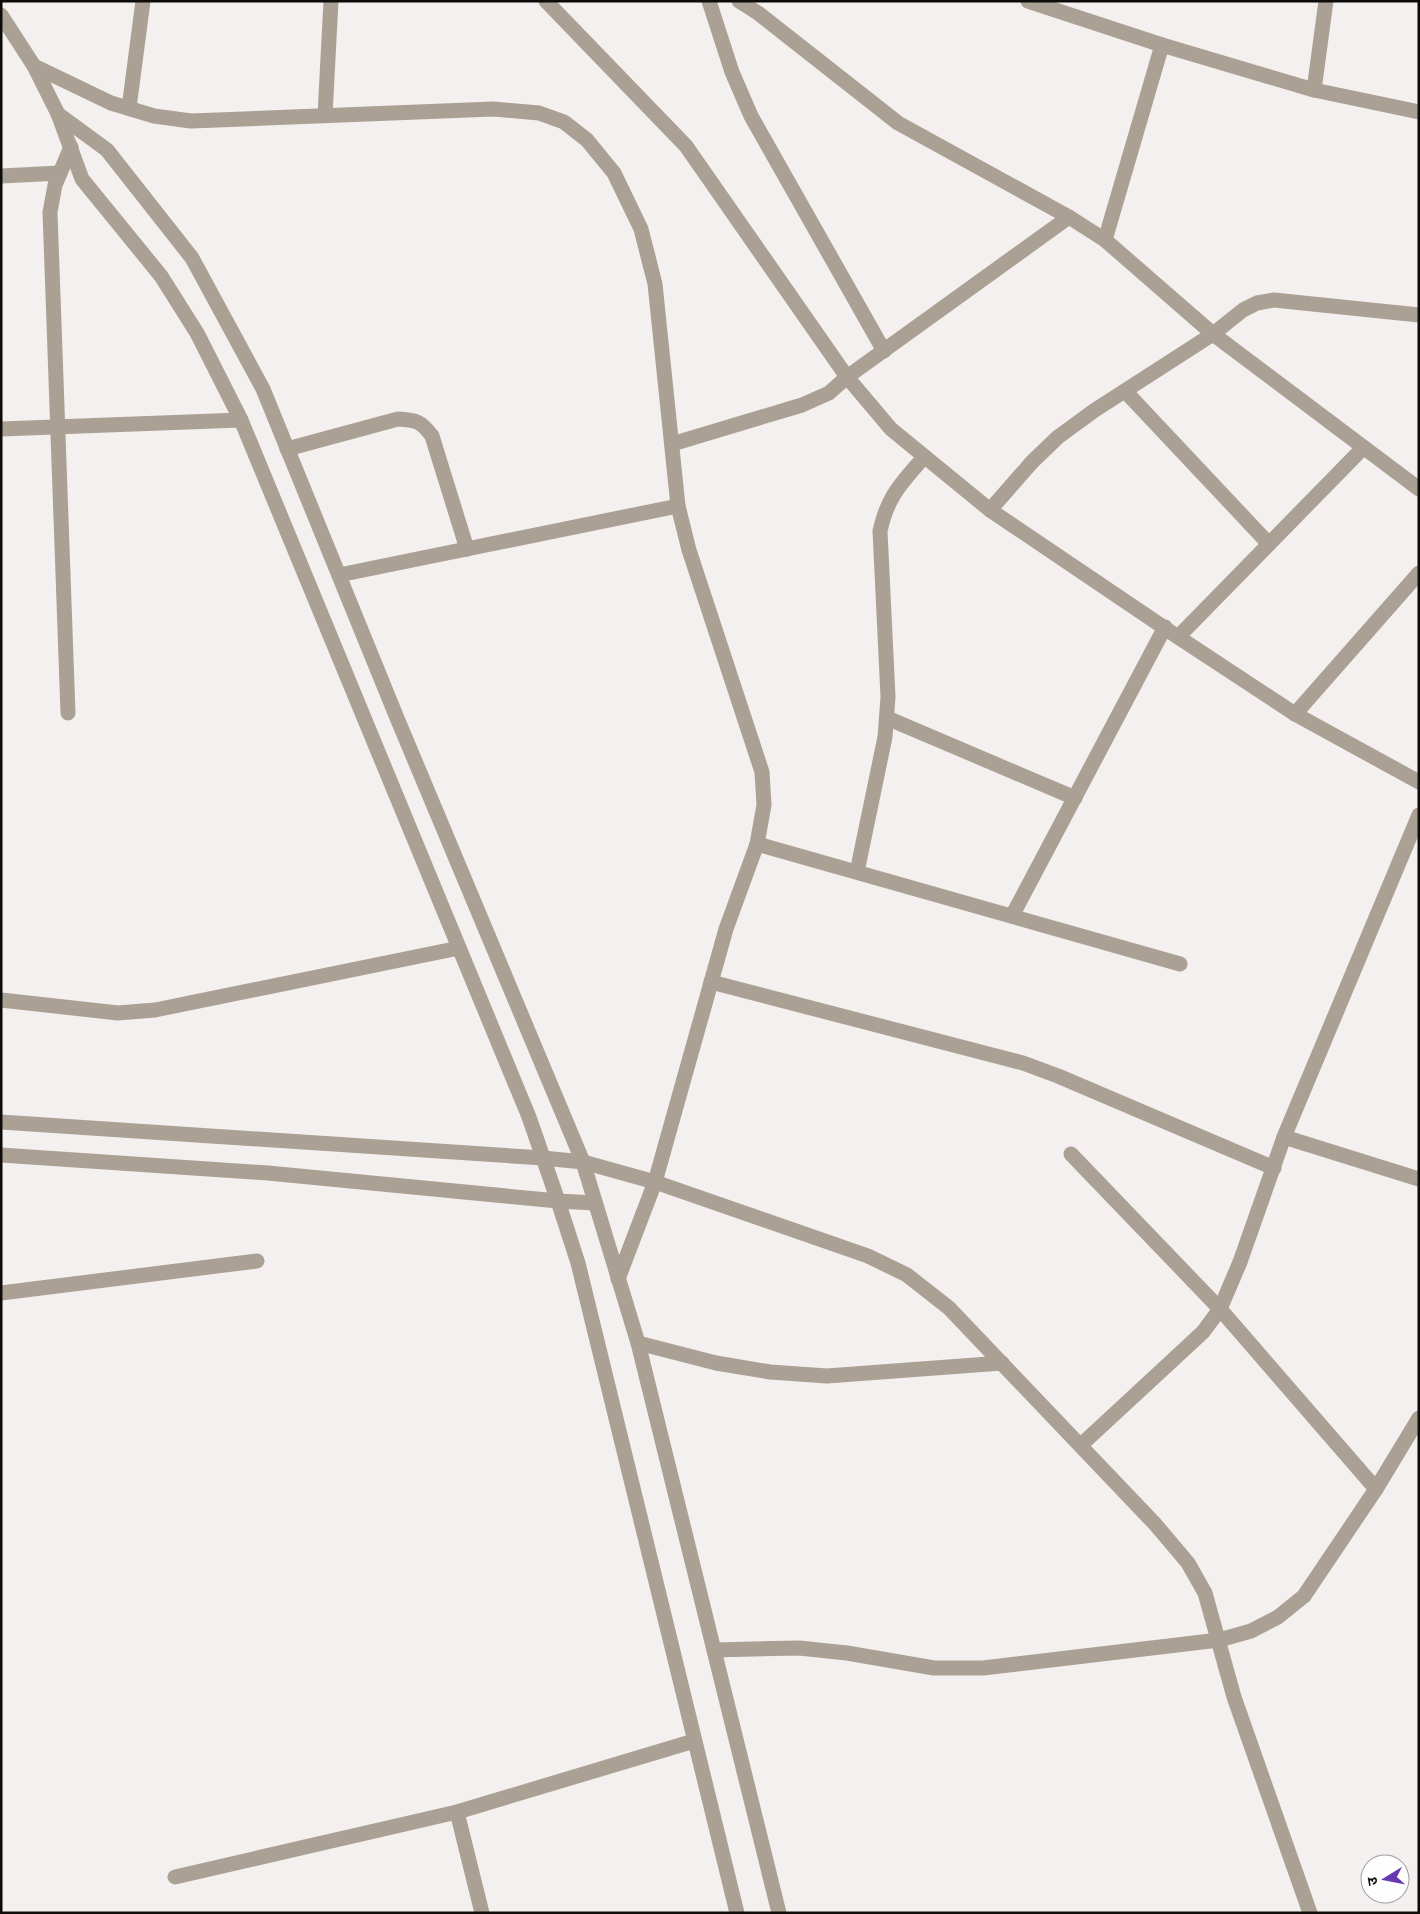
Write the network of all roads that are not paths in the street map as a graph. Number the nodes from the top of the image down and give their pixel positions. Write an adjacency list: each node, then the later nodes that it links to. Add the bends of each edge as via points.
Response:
1 (143, 1): 12 (street)
2 (331, 1): 15 (street)
3 (546, 1): 24 (street, via 686,146)
4 (710, 1): 23 (street, via 732,72 751,116)
5 (739, 1): 19 (street, via 898,123)
6 (1028, 1): 9 (street)
7 (1326, 1): 11 (street)
8 (2, 17): 10 (street)
9 (1162, 45): 11 (street); 20 (street)
10 (34, 66): 12 (street); 14 (street)
11 (1314, 90): 13 (street)
12 (129, 108): 15 (street, via 154,116 192,121)
13 (1419, 112)
14 (58, 114): 16 (street); 31 (street, via 107,150 192,258 263,388)
15 (324, 115): 29 (street, via 493,109 539,113 564,122 588,140 614,172 641,229 655,284)
16 (71, 147): 17 (street); 26 (street, via 82,179 161,276 197,333)
17 (60, 173): 18 (street); 27 (street, via 54,185 50,212)
18 (1, 176)
19 (1069, 217): 20 (street); 23 (street)
20 (1105, 240): 22 (street)
21 (1419, 316): 22 (street, via 1274,300 1243,310)
22 (1213, 334): 25 (street); 30 (street)
23 (884, 351): 24 (street)
24 (847, 377): 29 (street, via 829,393 802,405); 32 (street, via 891,429)
25 (1125, 391): 35 (street, via 1058,437); 36 (street)
26 (241, 420): 27 (street); 51 (street)
27 (58, 426): 28 (street); 42 (street)
28 (1, 429)
29 (672, 444): 34 (street)
30 (1364, 448): 33 (street); 36 (street)
31 (287, 449): 37 (street, via 398,419 424,424 432,436); 39 (street)
32 (924, 457): 35 (street); 44 (street, via 893,493 880,531)
33 (1419, 489)
34 (678, 506): 37 (street); 48 (street, via 689,550 762,772 764,805)
35 (990, 510): 40 (street)
36 (1269, 544): 41 (street)
37 (467, 549): 39 (street)
38 (1419, 573): 43 (street)
39 (338, 575): 60 (street)
40 (1165, 627): 41 (street); 46 (street)
41 (1178, 637): 43 (street)
42 (68, 713)
43 (1295, 714): 45 (street)
44 (887, 718): 46 (street); 49 (street)
45 (1419, 782)
46 (1075, 798): 50 (street)
47 (1419, 815): 56 (street)
48 (757, 844): 49 (street); 53 (street)
49 (857, 872): 50 (street)
50 (1012, 916): 52 (street)
51 (459, 948): 54 (street, via 156,1010 118,1013); 59 (street)
52 (1180, 964)
53 (711, 982): 61 (street, via 1023,1063); 63 (street)
54 (1, 1000)
55 (1, 1122): 59 (street)
56 (1284, 1136): 61 (street); 62 (street)
57 (1071, 1154): 69 (street)
58 (1, 1155): 64 (street, via 268,1172)
59 (543, 1158): 60 (street); 64 (street)
60 (583, 1162): 63 (street); 65 (street)
61 (1274, 1168): 69 (street)
62 (1419, 1179)
63 (655, 1182): 67 (street); 71 (street, via 868,1256 907,1275 949,1308)
64 (558, 1201): 65 (street); 77 (street, via 578,1263)
65 (595, 1202): 67 (street)
66 (257, 1261): 68 (street)
67 (618, 1279): 70 (street)
68 (1, 1294)
69 (1220, 1309): 73 (street, via 1203,1332); 74 (street)
70 (638, 1343): 71 (street, via 770,1372 827,1376); 76 (street)
71 (1002, 1363): 73 (street)
72 (1419, 1418): 74 (street)
73 (1081, 1446): 75 (street, via 1188,1564 1205,1593)
74 (1376, 1489): 75 (street, via 1304,1596 1278,1617 1251,1631)
75 (1219, 1640): 76 (street, via 983,1668 934,1668 799,1648); 83 (street, via 1234,1697)
76 (714, 1650): 82 (street)
77 (694, 1741): 78 (street); 81 (street)
78 (457, 1812): 79 (street); 80 (street)
79 (175, 1877)
80 (482, 1913)
81 (737, 1913)
82 (779, 1913)
83 (1310, 1913)

